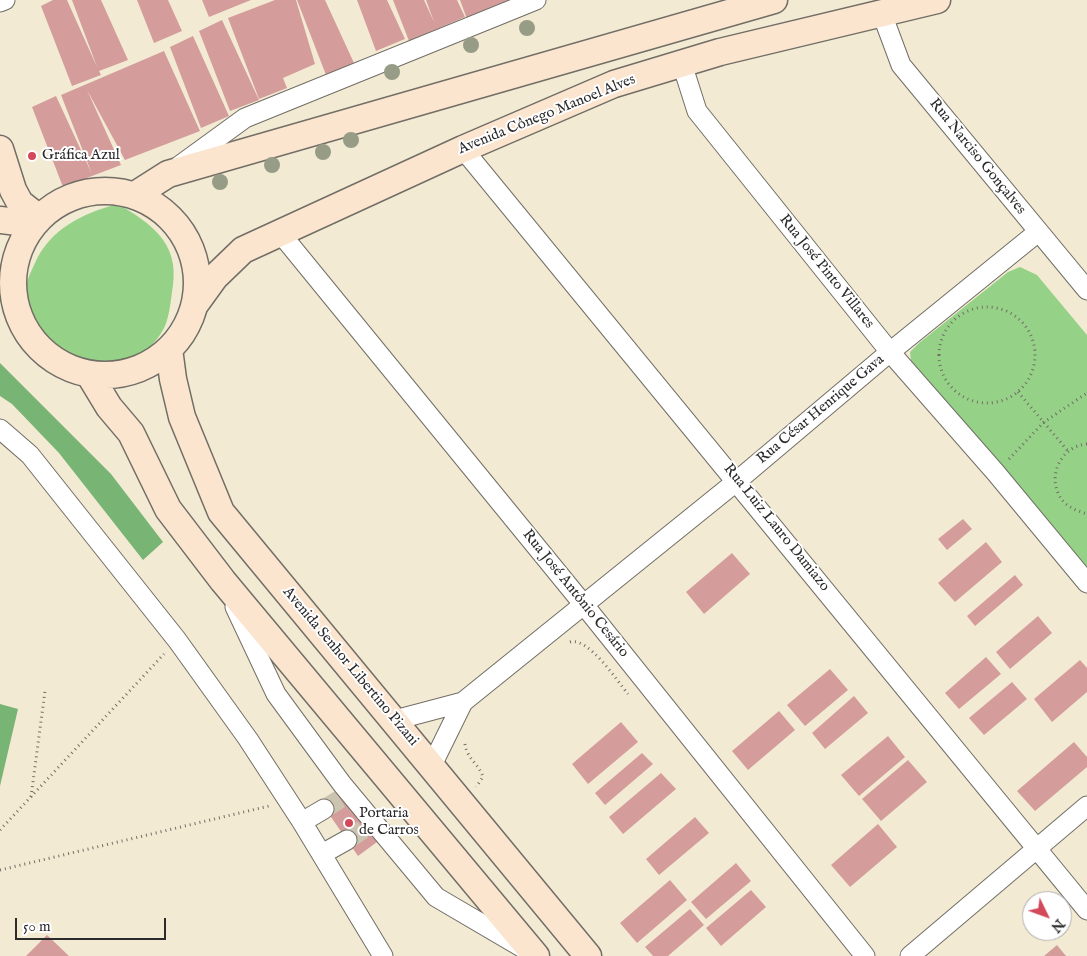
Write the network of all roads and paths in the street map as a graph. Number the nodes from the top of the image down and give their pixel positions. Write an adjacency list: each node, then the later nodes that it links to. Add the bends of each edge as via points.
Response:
1 (5, 0): 5 (street)
2 (536, 0): 10 (street, via 245,118)
3 (774, 0): 10 (street)
4 (937, 0): 6 (street, Avenida Cônego Manoel Alves)
5 (0, 2)
6 (882, 14): 7 (street, Avenida Cônego Manoel Alves); 14 (street, Rua Narciso Gonçalves, via 901,65)
7 (682, 64): 9 (street, Avenida Cônego Manoel Alves, via 614,84); 20 (street, Rua José Pinto Villares, via 697,111)
8 (0, 149): 13 (street, via 13,190 20,204)
9 (463, 149): 15 (street, Avenida Cônego Manoel Alves); 29 (street, Rua Luiz Lauro Damiazo)
10 (168, 174): 11 (street)
11 (135, 195): 13 (street, via 110,191 84,193 60,202); 18 (street, via 159,208 179,227 192,252 197,279)
12 (0, 220): 13 (street)
13 (36, 221): 16 (street, via 21,246)
14 (1038, 232): 17 (street, Rua Narciso Gonçalves); 20 (street, Rua César Henrique Gava)
15 (281, 234): 18 (street, Avenida Cônego Manoel Alves, via 242,250 215,277); 33 (street, Rua José Antônio Cesário)
16 (7, 290): 21 (street, via 21,322 38,347 61,365)
17 (1087, 290)
18 (194, 306): 19 (street, via 184,329)
19 (169, 349): 21 (street, via 146,366 118,374); 39 (street, Avenida Senhor Libertino Pizani, via 172,379 182,417 221,512)
20 (890, 352): 28 (street, Rua José Pinto Villares); 29 (street, Rua César Henrique Gava)
21 (89, 374): 31 (street, via 108,407 131,433 168,509)
22 (1018, 392): 22 (path, via 1030,377 1035,359 1034,340 1024,324 1010,312 992,307 973,309 956,318 945,333 939,351 942,370 950,386 965,398 983,403 1002,401); 24 (path)
23 (1087, 393): 24 (path)
24 (1044, 422): 27 (path); 28 (path)
25 (0, 429): 34 (street, via 30,455)
26 (1087, 444): 27 (path)
27 (1068, 451): 30 (path, via 1059,462 1055,475 1056,489 1073,510)
28 (996, 473): 32 (street, Rua José Pinto Villares)
29 (737, 481): 33 (street, Rua César Henrique Gava); 50 (street, Rua Luiz Lauro Damiazo)
30 (1087, 514)
31 (223, 581): 55 (street); 55 (street, via 276,694 370,825 436,897)
32 (1087, 583)
33 (584, 604): 38 (street, Rua César Henrique Gava); 57 (street, Rua José Antônio Cesário)
34 (177, 640): 42 (path); 44 (street)
35 (566, 643): 37 (path, via 574,641 587,646)
36 (45, 691): 42 (path)
37 (630, 696)
38 (463, 702): 39 (street, Rua César Henrique Gava); 41 (street, Rua César Henrique Gava)
39 (395, 720): 41 (street, Avenida Senhor Libertino Pizani)
40 (464, 741): 43 (path, via 466,754 483,777)
41 (432, 766): 43 (street, Avenida Senhor Libertino Pizani)
42 (31, 797): 48 (path)
43 (460, 800): 56 (street, Avenida Senhor Libertino Pizani)
44 (289, 801): 47 (street); 52 (path)
45 (1087, 806): 50 (street)
46 (324, 809): 47 (street)
47 (302, 822): 51 (street)
48 (0, 830)
49 (347, 840): 51 (street)
50 (1037, 847): 53 (street, Rua Luiz Lauro Damiazo); 58 (street)
51 (322, 854): 54 (street)
52 (0, 870)
53 (1087, 910)
54 (383, 956)
55 (536, 956)
56 (588, 956)
57 (865, 956)
58 (910, 956)

